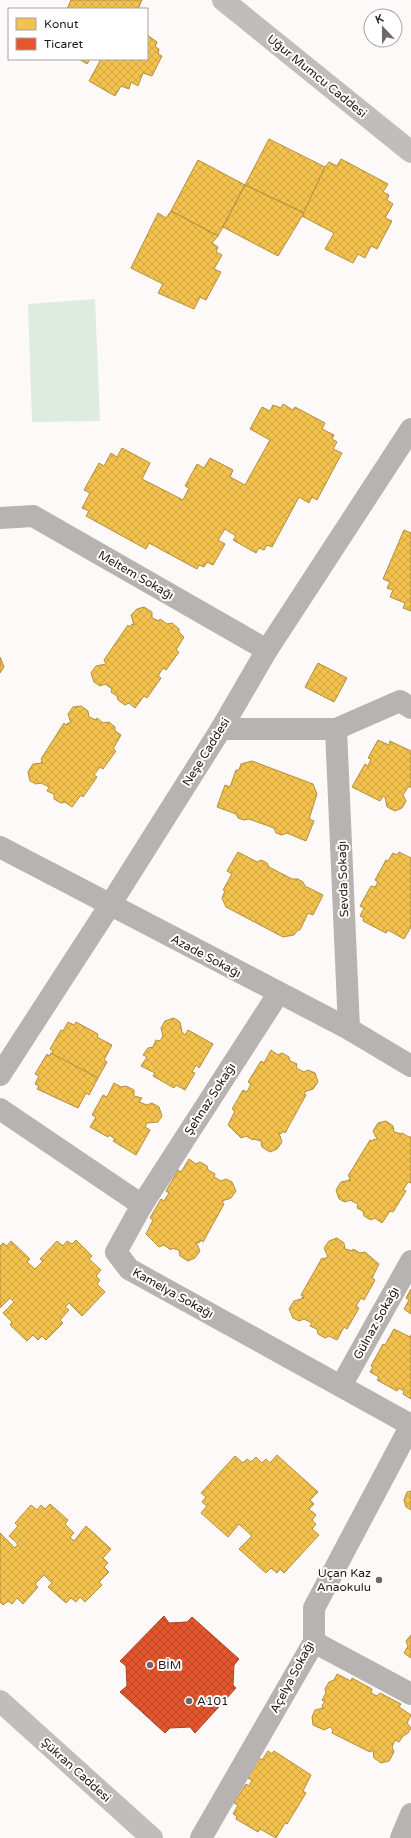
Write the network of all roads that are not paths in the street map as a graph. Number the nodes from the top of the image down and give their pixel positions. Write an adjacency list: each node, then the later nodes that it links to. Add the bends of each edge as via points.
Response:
1 (223, 0): 2 (main road, Uğur Mumcu Caddesi)
2 (411, 152)
3 (411, 429): 5 (street, Neşe Caddesi)
4 (0, 518): 5 (street, Meltem Sokağı, via 33,516)
5 (267, 650): 7 (street, Neşe Caddesi)
6 (411, 708): 8 (street, via 400,701)
7 (221, 729): 8 (street); 10 (street, Neşe Caddesi)
8 (336, 729): 12 (street, Sevda Sokağı)
9 (0, 847): 10 (street, Azade Sokağı)
10 (110, 905): 11 (street, Azade Sokağı); 14 (street, Neşe Caddesi)
11 (278, 994): 12 (street, Azade Sokağı); 16 (street, Şehnaz Sokağı)
12 (349, 1030): 13 (street, Azade Sokağı)
13 (411, 1066)
14 (0, 1076)
15 (0, 1109): 16 (street)
16 (142, 1204): 18 (street, Kamelya Sokağı, via 116,1252 129,1269)
17 (411, 1261): 18 (street, Gülnaz Sokağı)
18 (341, 1386): 19 (street, Kamelya Sokağı)
19 (411, 1425): 20 (street, Açelya Sokağı, via 314,1608)
20 (314, 1642): 21 (street); 25 (street, Açelya Sokağı)
21 (411, 1694)
22 (0, 1701): 24 (main road, Şükran Caddesi)
23 (411, 1814): 26 (street)
24 (152, 1838)
25 (201, 1838)
26 (400, 1838)

